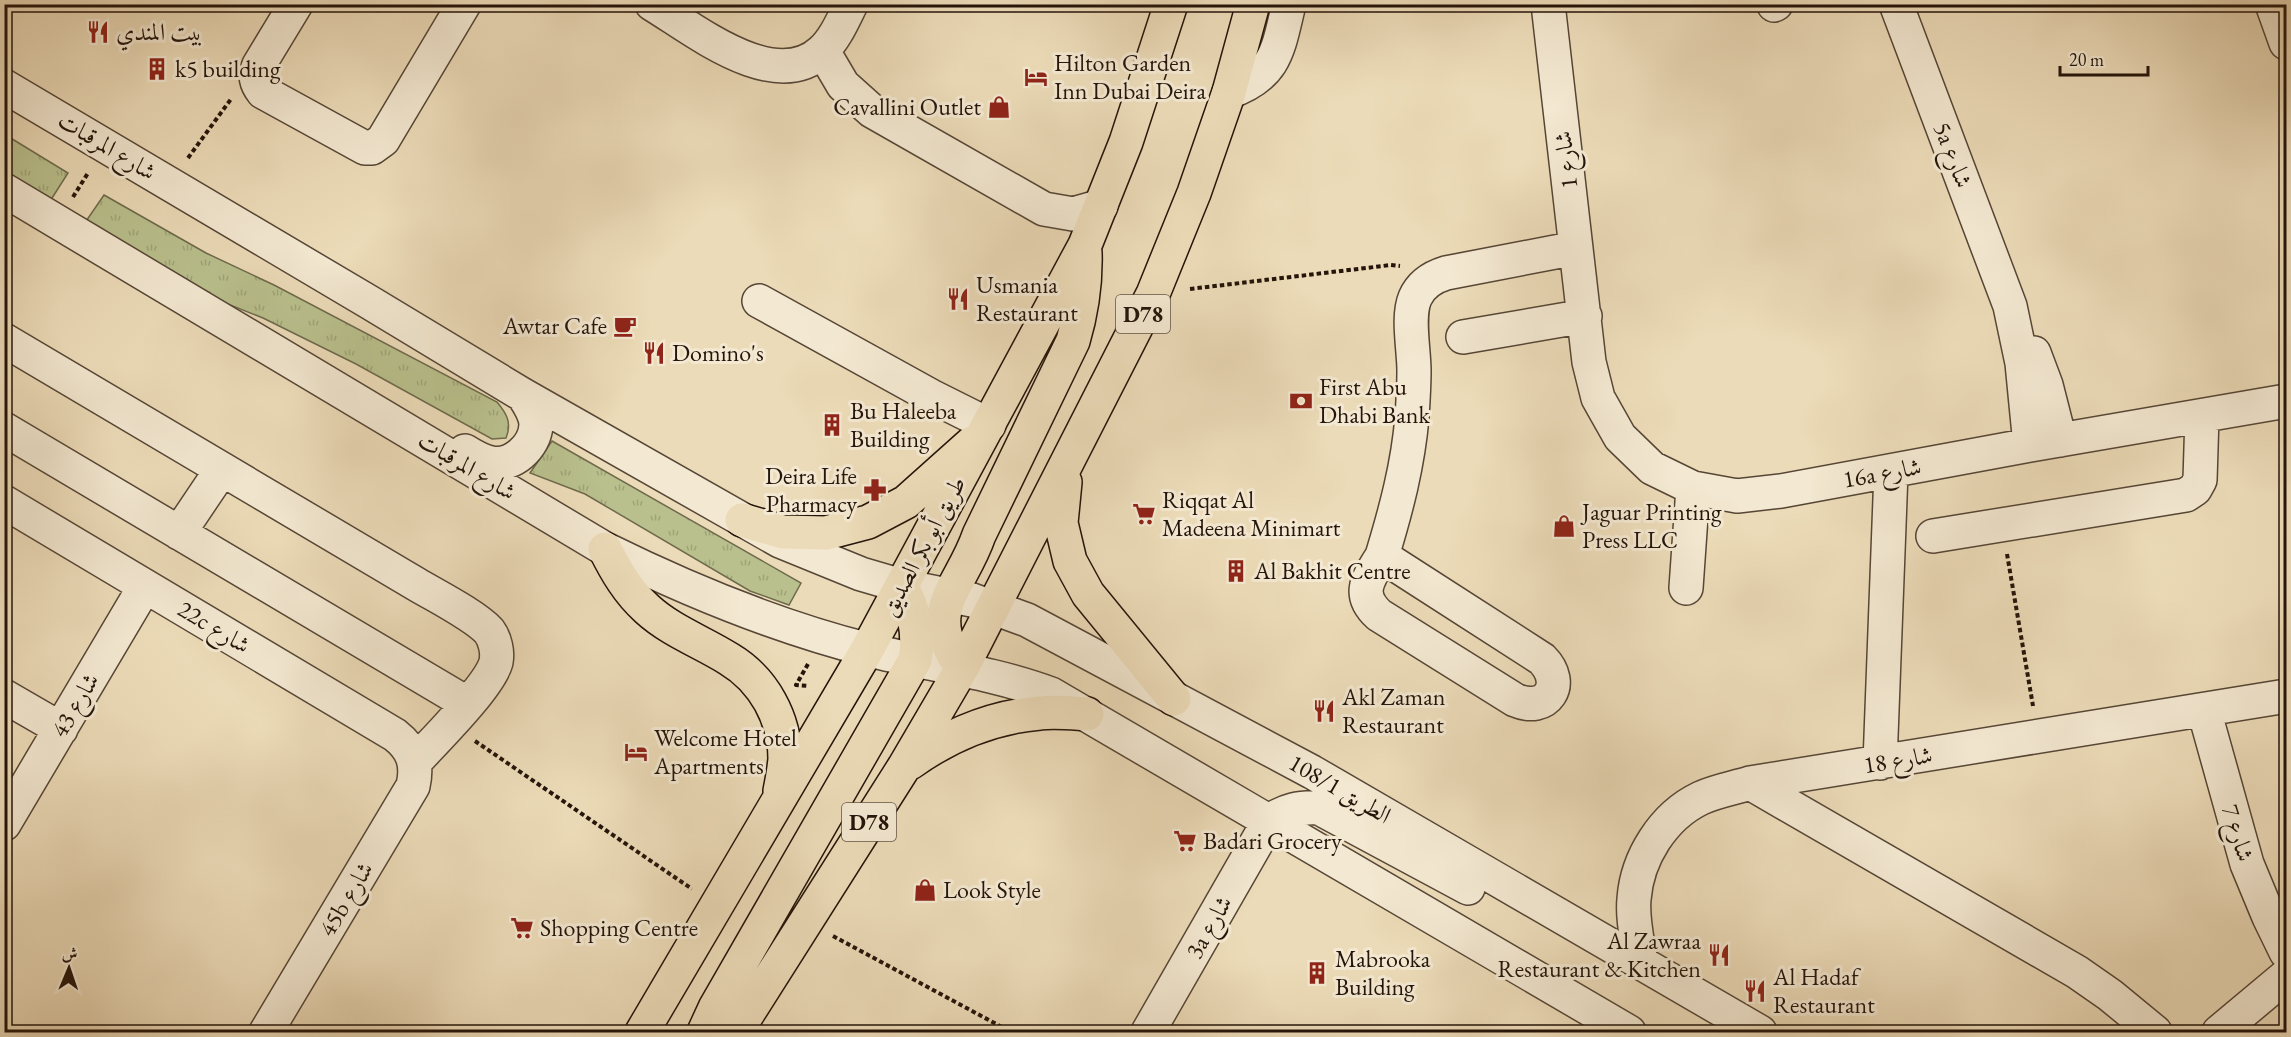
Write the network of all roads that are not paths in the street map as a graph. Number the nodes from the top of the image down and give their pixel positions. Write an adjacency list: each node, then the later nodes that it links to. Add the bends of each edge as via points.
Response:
1 (296, 4): 2 (street, via 256,71 257,82 263,92 358,146 372,148 383,140)
2 (464, 4)
3 (652, 4): 12 (street, via 753,62 791,67 808,62)
4 (851, 4): 12 (street)
5 (1171, 4): 16 (main road, طريق أبو بكر الصديق)
6 (1253, 4): 14 (main road, D78)
7 (1289, 4): 14 (street, via 1274,60 1262,75)
8 (1548, 4): 18 (street, شارع 1)
9 (1896, 4): 29 (street, 5a شارع, via 2010,306 2039,364 2046,385)
10 (2272, 4): 11 (street)
11 (2286, 43)
12 (823, 51): 16 (street, via 843,85 872,111 1044,209 1073,214)
13 (9, 90): 24 (street, شارع المرقبات)
14 (1230, 92): 30 (main road, D78, via 1153,294)
15 (12, 198): 23 (street, شارع المرقبات, via 58,220)
16 (1101, 206): 17 (main road, طريق أبو بكر الصديق)
17 (1085, 245): 28 (main road, طريق أبو بكر الصديق); 43 (main road, via 1085,288 1073,341)
18 (1576, 248): 20 (street, شارع 1); 39 (street, via 1446,273 1423,285 1415,296 1411,310 1412,418 1406,465)
19 (759, 300): 28 (street)
20 (1585, 316): 21 (street); 33 (street, 16a شارع, via 1589,362 1598,398 1620,437 1652,468)
21 (1463, 337)
22 (4, 340): 31 (street)
23 (266, 345): 24 (street, via 343,376 492,464 508,462 522,454 532,440 536,425); 38 (street, شارع المرقبات)
24 (523, 395): 35 (street, شارع المرقبات)
25 (2286, 401): 26 (street, 16a شارع)
26 (2202, 416): 29 (street, 16a شارع); 37 (street, via 2200,480 2186,495)
27 (4, 429): 36 (street)
28 (987, 429): 35 (main road, via 906,502 868,522 826,533 783,532); 41 (main road, طريق أبو بكر الصديق)
29 (2045, 442): 32 (street, 16a شارع)
30 (1076, 446): 44 (main road, D78); 50 (main road, via 1064,484 1061,523 1070,561 1088,594)
31 (222, 469): 36 (street); 52 (street, via 478,622 490,633 496,647 496,663)
32 (1891, 472): 33 (street, 16a شارع, via 1737,496); 56 (street)
33 (1693, 488): 42 (street)
34 (4, 502): 40 (street, 22c شارع)
35 (742, 520): 41 (street, شارع المرقبات, via 820,559)
36 (179, 533): 52 (street)
37 (1934, 536)
38 (605, 549): 45 (street, شارع المرقبات, via 712,598); 59 (main road, via 625,585 646,609 731,660 751,675 767,695 780,725 785,759)
39 (1382, 556): 39 (street, via 1366,585 1366,596 1379,615 1515,700 1525,705 1546,699 1554,678 1542,659)
40 (145, 586): 54 (street, شارع 43); 55 (street, 22c شارع, via 395,735 404,742)
41 (902, 586): 43 (street, 108/1 الطريق); 45 (main road, طريق أبو بكر الصديق); 46 (main road, via 917,625)
42 (1686, 588)
43 (949, 594): 44 (street, 108/1 الطريق); 47 (main road, via 944,633 950,652)
44 (994, 607): 47 (main road, D78); 50 (street, 108/1 الطريق, via 1027,620)
45 (867, 650): 46 (street, شارع المرقبات); 59 (main road, طريق أبو بكر الصديق)
46 (915, 660): 47 (street, شارع المرقبات); 68 (main road, via 715,1008)
47 (962, 668): 53 (street, via 1022,683); 57 (main road, D78)
48 (4, 696): 54 (street)
49 (2286, 696): 51 (street, شارع 18)
50 (1174, 699): 62 (street, 108/1 الطريق, via 1312,772)
51 (2204, 710): 56 (street, شارع 18); 63 (street, شارع 7, via 2247,864)
52 (459, 714): 55 (street)
53 (1087, 714): 57 (main road, via 1041,713 996,720 932,747); 60 (street)
54 (61, 729): 61 (street, شارع 43)
55 (415, 762): 66 (street, 45b شارع, via 413,786)
56 (1880, 763): 58 (street, شارع 18)
57 (904, 767): 69 (main road, D78)
58 (1750, 783): 64 (street, شارع 18, via 1700,798 1674,816 1653,840 1639,868 1634,899); 73 (street, via 2077,972)
59 (780, 797): 67 (main road, طريق أبو بكر الصديق)
60 (1269, 821): 62 (street, via 1284,811 1319,808 1464,886); 70 (street, 3a شارع); 71 (street)
61 (4, 824)
62 (1540, 904): 64 (street, 108/1 الطريق)
63 (2286, 952)
64 (1641, 963): 72 (street, 108/1 الطريق)
65 (2286, 976): 74 (street)
66 (266, 1032)
67 (642, 1032)
68 (705, 1032)
69 (736, 1032)
70 (1148, 1032)
71 (1629, 1032)
72 (1760, 1032)
73 (2156, 1032)
74 (2219, 1032)

